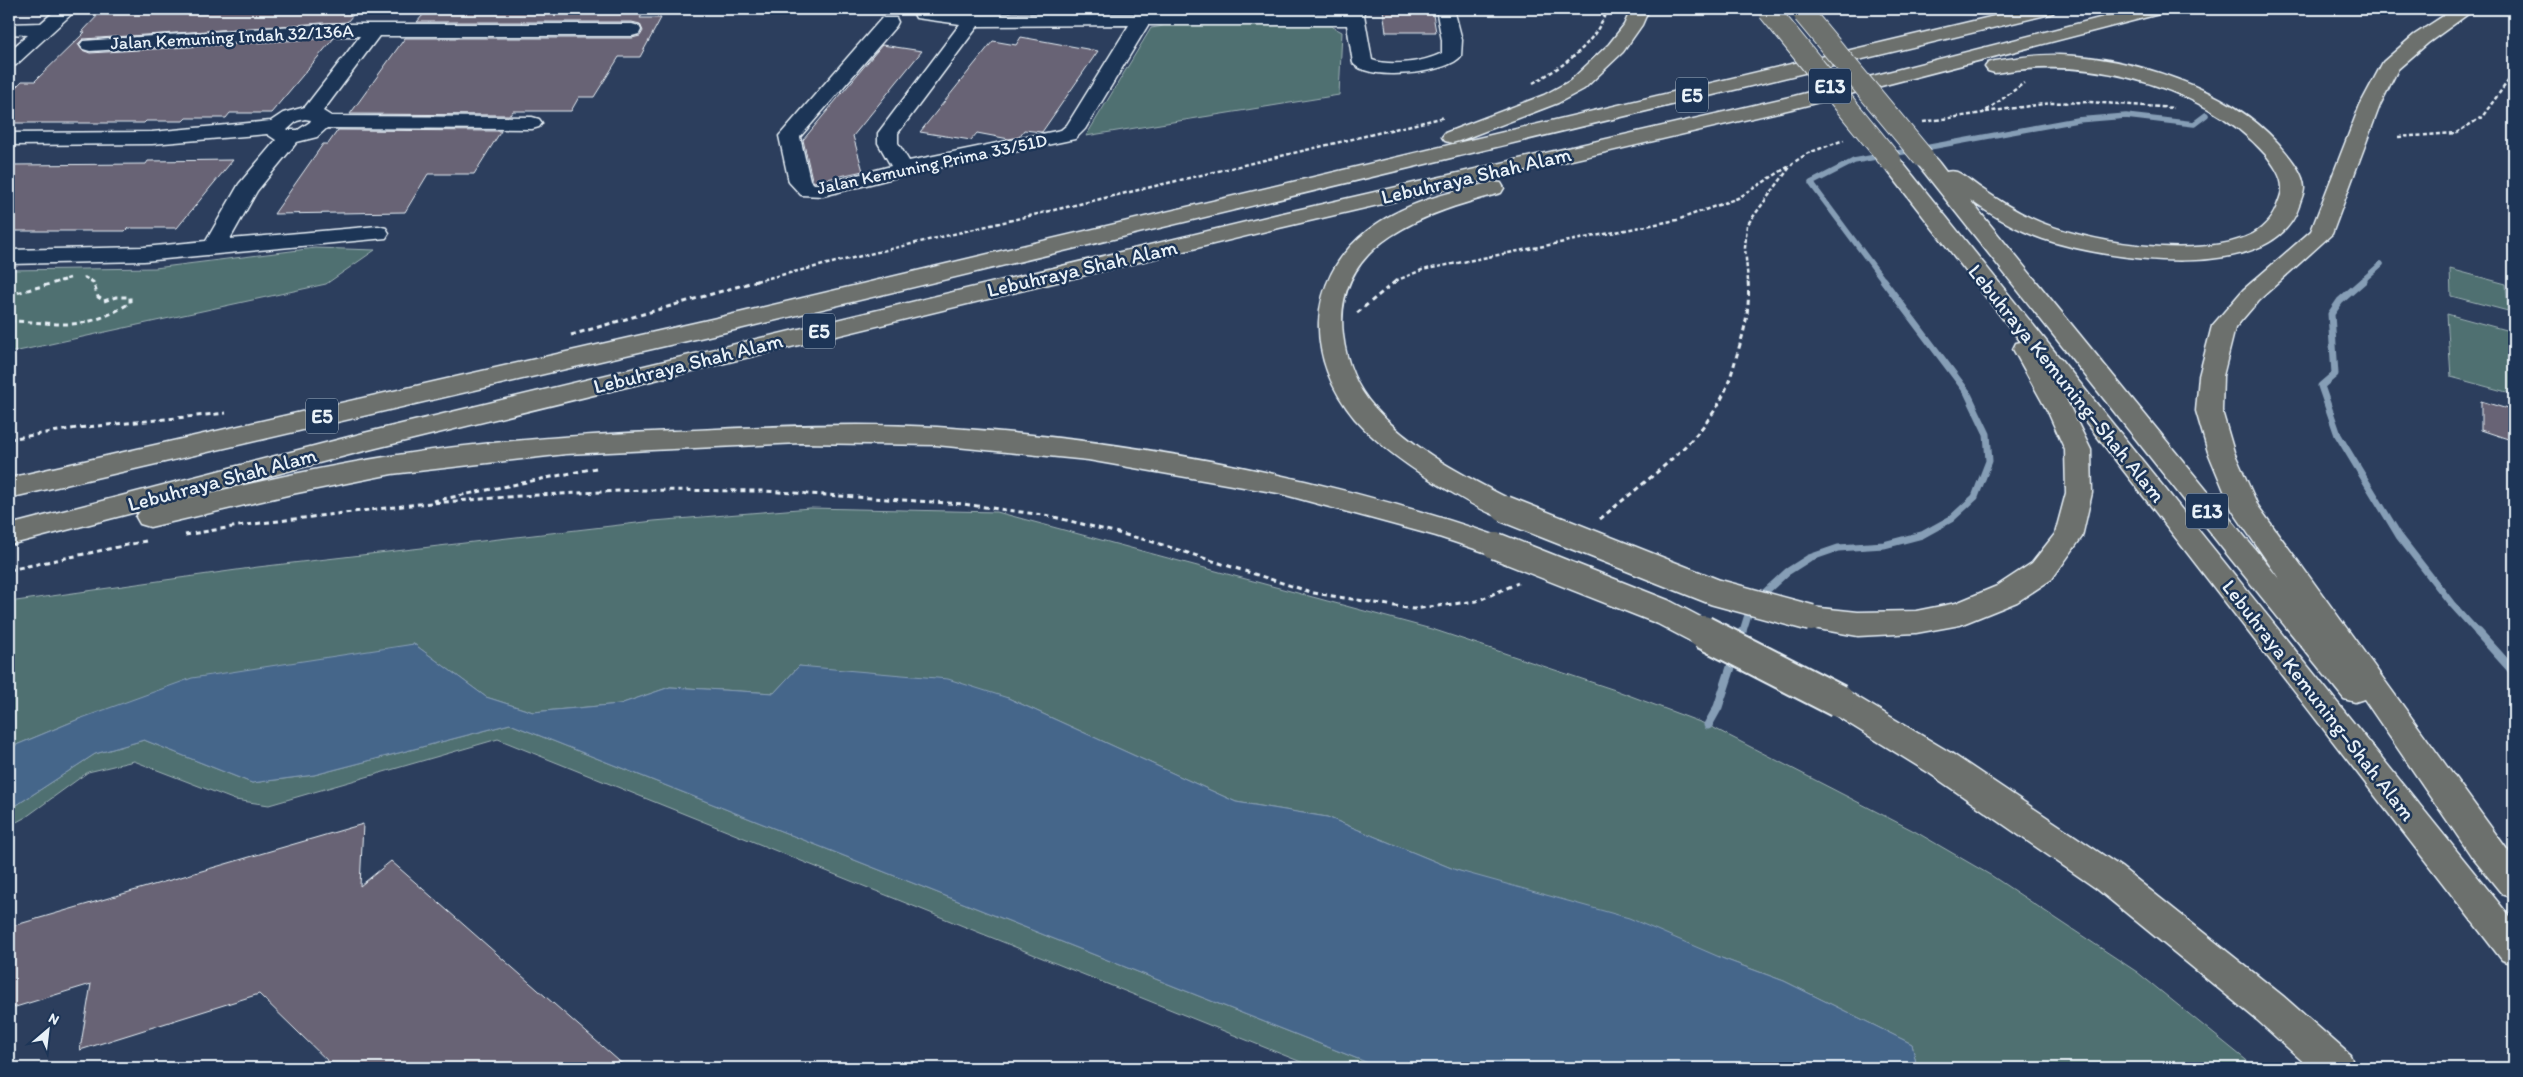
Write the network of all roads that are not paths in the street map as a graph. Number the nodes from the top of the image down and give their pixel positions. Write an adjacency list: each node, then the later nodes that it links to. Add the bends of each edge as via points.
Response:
1 (33, 9): 18 (street)
2 (68, 9): 17 (street)
3 (1445, 9): 12 (street, via 1452,40 1451,56 1430,64 1388,68 1363,64)
4 (1640, 9): 30 (highway, via 1624,38 1604,62 1560,97 1500,117)
5 (2022, 9): 16 (highway)
6 (2046, 9): 16 (highway, Lebuhraya Shah Alam / E5)
7 (2156, 9): 23 (highway, Lebuhraya Shah Alam / E5)
8 (2466, 9): 39 (highway, via 2421,39 2390,66 2370,105 2321,234 2251,295 2224,326 2211,376 2208,411 2221,452 2246,510)
9 (1768, 10): 35 (highway, Lebuhraya Kemuning–Shah Alam / E13, bridge)
10 (923, 11): 13 (street, via 914,19); 15 (street)
11 (1802, 11): 29 (highway, Lebuhraya Kemuning–Shah Alam / E13, bridge)
12 (1355, 14): 14 (street)
13 (893, 15): 31 (street, Jalan Kemuning Prima 33/51D, via 792,130 789,144 800,182 809,190 823,190)
14 (1142, 19): 15 (street); 31 (street, Jalan Kemuning Prima 33/51D, via 1068,136)
15 (973, 20): 31 (street, via 888,133 888,143)
16 (1994, 20): 30 (highway, Lebuhraya Shah Alam / E5)
17 (45, 29): 18 (street); 22 (street)
18 (10, 30)
19 (374, 30): 20 (street, Jalan Kemuning Indah 32/136A); 21 (street, Jalan Kemuning Indah 32/136A, via 323,30); 24 (street)
20 (632, 30)
21 (90, 44)
22 (9, 61)
23 (1914, 72): 28 (highway, Lebuhraya Shah Alam / E5); 29 (highway, via 1975,70 2055,60 2102,66 2161,82 2219,106 2249,126 2269,144 2288,170 2293,189 2288,214 2254,243 2228,250 2184,255 2138,253 2052,235 2025,224 1987,203)
24 (316, 117): 25 (street); 26 (street, via 310,132)
25 (532, 123)
26 (284, 132): 27 (street, via 152,138); 33 (street)
27 (9, 139)
28 (1633, 139): 35 (highway, bridge, via 1564,170 1485,190 1416,213 1383,230 1361,250 1342,276 1330,314 1334,356 1350,392 1364,412 1398,446 1444,477 1505,509 1715,592 1811,618 1858,624 1916,622 1960,614 2007,594 2042,571 2068,537 2079,493 2078,450); 37 (highway, Lebuhraya Shah Alam / E5, via 1240,230 393,435)
29 (1923, 158): 39 (highway, Lebuhraya Kemuning–Shah Alam / E13, via 2240,551)
30 (1388, 165): 36 (highway, Lebuhraya Shah Alam / E5, via 743,320)
31 (903, 169)
32 (378, 234): 33 (street)
33 (214, 247): 34 (street, via 134,255)
34 (9, 257)
35 (2002, 302): 40 (highway, Lebuhraya Kemuning–Shah Alam / E13)
36 (9, 488)
37 (9, 535)
38 (9, 545): 41 (highway, bridge, via 84,532 292,484 392,465 566,445 810,434 936,436 1088,451 1278,482 1441,527 1496,546 1663,612 1838,701 1940,763 2109,878 2270,1008)
39 (2505, 872)
40 (2514, 948)
41 (2337, 1068)

